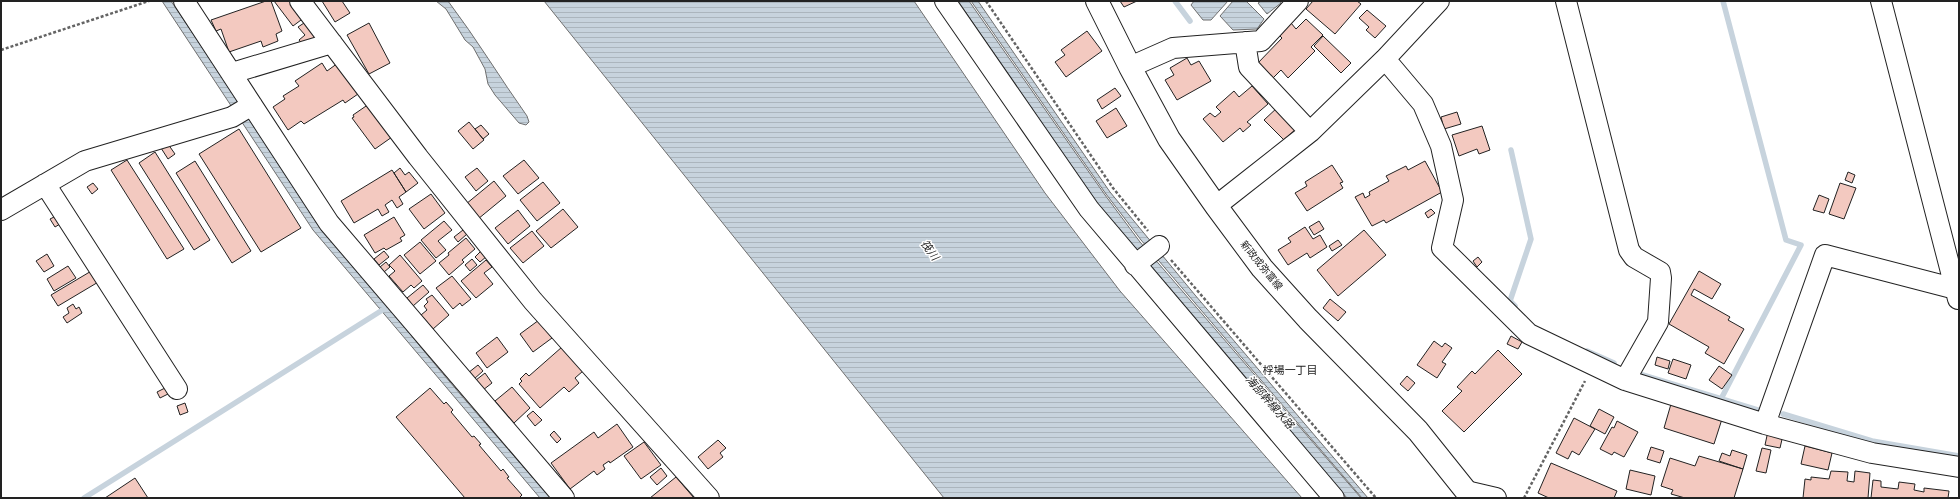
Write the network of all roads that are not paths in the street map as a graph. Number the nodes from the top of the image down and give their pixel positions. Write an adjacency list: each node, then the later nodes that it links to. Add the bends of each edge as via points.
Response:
1 (184, 1): 13 (street)
2 (300, 1): 10 (street)
3 (945, 1): 20 (street, via 1089,209)
4 (1097, 1): 12 (main road, 新政成弥富線)
5 (1298, 1): 9 (street, via 1261,41)
6 (1439, 1): 11 (street)
7 (1566, 1): 22 (street, via 1629,250 1634,257 1660,272 1661,278 1658,322)
8 (1881, 1): 21 (street)
9 (1245, 42): 12 (street, via 1173,48); 15 (street, via 1249,67)
10 (332, 43): 13 (street); 28 (street, via 423,164 533,301)
11 (1385, 58): 15 (street); 22 (street, via 1423,104 1441,146 1453,200 1442,248 1528,334)
12 (1130, 67): 17 (main road, 新政成弥富線, via 1169,139)
13 (232, 73): 14 (street)
14 (244, 110): 16 (street, via 85,161); 27 (street, via 329,223)
15 (1310, 132): 17 (street)
16 (45, 184): 18 (street); 23 (street)
17 (1216, 206): 26 (main road, 新政成弥富線, via 1262,268 1308,319 1418,431)
18 (1, 210)
19 (1158, 247): 20 (street)
20 (1137, 264): 29 (street)
21 (1957, 295): 24 (street, via 1825,255)
22 (1625, 380): 24 (street)
23 (177, 390)
24 (1765, 424): 25 (street, via 1872,453)
25 (1959, 467)
26 (1468, 495): 30 (street)
27 (564, 498)
28 (708, 498)
29 (1334, 498)
30 (1496, 498)

